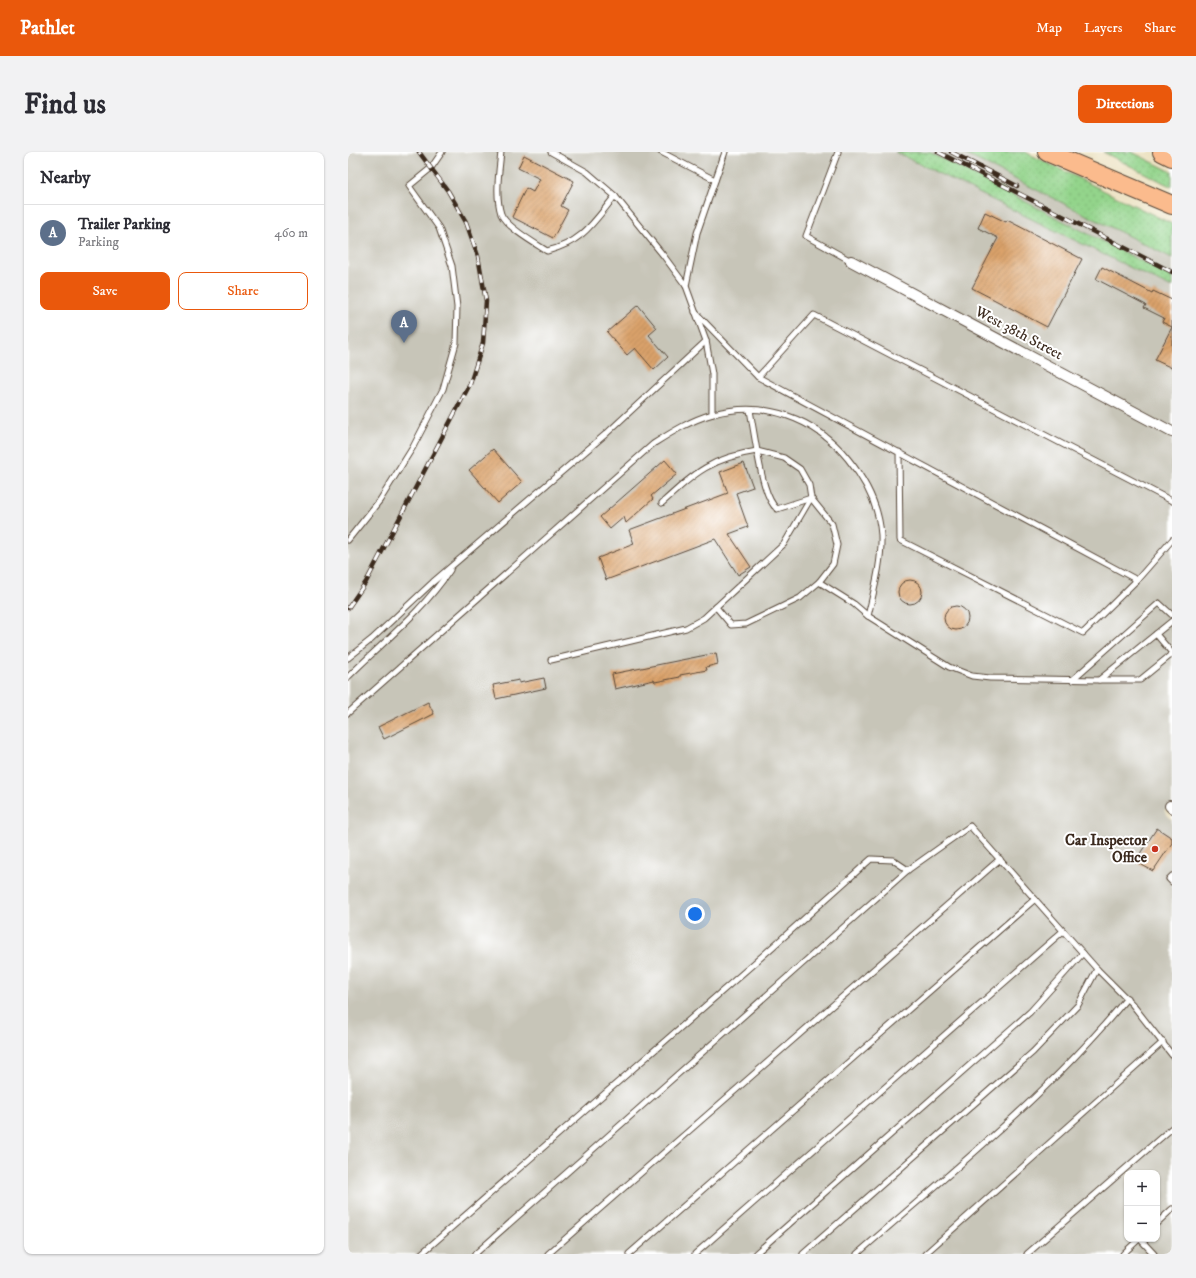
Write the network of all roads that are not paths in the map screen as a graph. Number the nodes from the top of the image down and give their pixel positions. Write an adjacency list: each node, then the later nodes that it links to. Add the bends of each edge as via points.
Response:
1 (442, 152): 27 (lane, via 431,168 409,186 439,228 452,266 457,307 455,348 443,389 413,447 380,500)
2 (502, 152): 12 (lane, via 498,186 502,216 523,236 547,251 565,247 587,231)
3 (551, 152): 12 (lane, via 587,172)
4 (660, 152): 11 (lane)
5 (725, 152): 11 (lane)
6 (838, 152): 14 (lane, via 806,236)
7 (1047, 152): 13 (highway)
8 (1072, 152): 13 (highway)
9 (1162, 152): 10 (highway)
10 (1172, 157)
11 (715, 180): 15 (lane, via 697,232)
12 (615, 196): 15 (lane)
13 (1172, 204)
14 (851, 261): 21 (street, West 38th Street)
15 (686, 286): 16 (lane)
16 (696, 312): 17 (lane); 18 (lane)
17 (706, 341): 20 (lane, via 712,374); 29 (lane, via 607,434)
18 (758, 377): 23 (lane); 25 (lane, via 814,315)
19 (750, 410): 20 (lane); 22 (lane); 34 (lane, via 770,411 804,421 844,454 866,484 878,517 881,536 879,561)
20 (712, 414): 43 (lane, via 672,432 654,444)
21 (1172, 432)
22 (757, 451): 24 (lane, via 784,458 800,469 809,485); 24 (lane, via 772,505 777,509); 26 (lane, via 729,456 712,463 689,478)
23 (899, 452): 30 (lane); 30 (lane, via 900,540 1083,633)
24 (811, 498): 31 (lane, via 832,524 837,545 833,564); 32 (lane, via 784,544)
25 (1172, 501)
26 (662, 503)
27 (348, 540)
28 (1172, 540): 30 (lane)
29 (454, 564): 38 (lane); 40 (lane, via 439,586 402,628)
30 (1137, 580)
31 (819, 582): 32 (lane, via 800,598 746,624 731,626); 34 (lane)
32 (716, 607): 39 (lane, via 704,618 686,628)
33 (1172, 615): 41 (lane, via 1159,603)
34 (868, 616): 41 (lane, via 949,667 972,676)
35 (1172, 621): 36 (lane)
36 (1156, 634): 37 (lane); 42 (lane)
37 (1172, 653): 42 (lane, via 1140,680)
38 (348, 658)
39 (551, 660)
40 (348, 677)
41 (1072, 680): 42 (lane)
42 (1099, 680)
43 (348, 713)
44 (1000, 859): 45 (lane, via 970,826); 48 (lane); 62 (lane)
45 (908, 870): 60 (lane, via 893,860 871,859); 61 (lane)
46 (1172, 876): 47 (lane, via 1169,878)
47 (1172, 882)
48 (1035, 899): 49 (lane); 63 (lane)
49 (1064, 931): 50 (lane); 64 (lane)
50 (1083, 953): 51 (lane); 65 (lane, via 1030,1012)
51 (1097, 969): 52 (lane); 66 (lane, via 1078,1005 1033,1052)
52 (1127, 998): 53 (lane); 67 (lane, via 1100,1031 1053,1079)
53 (1163, 1042): 54 (lane); 68 (lane)
54 (1172, 1055)
55 (1172, 1128): 69 (lane)
56 (1172, 1210): 57 (lane)
57 (1160, 1220)
58 (1137, 1242): 70 (lane)
59 (1143, 1242): 71 (lane)
60 (421, 1254)
61 (475, 1254)
62 (548, 1254)
63 (630, 1254)
64 (695, 1254)
65 (755, 1254)
66 (803, 1254)
67 (857, 1254)
68 (925, 1254)
69 (1027, 1254)
70 (1123, 1254)
71 (1154, 1254)

